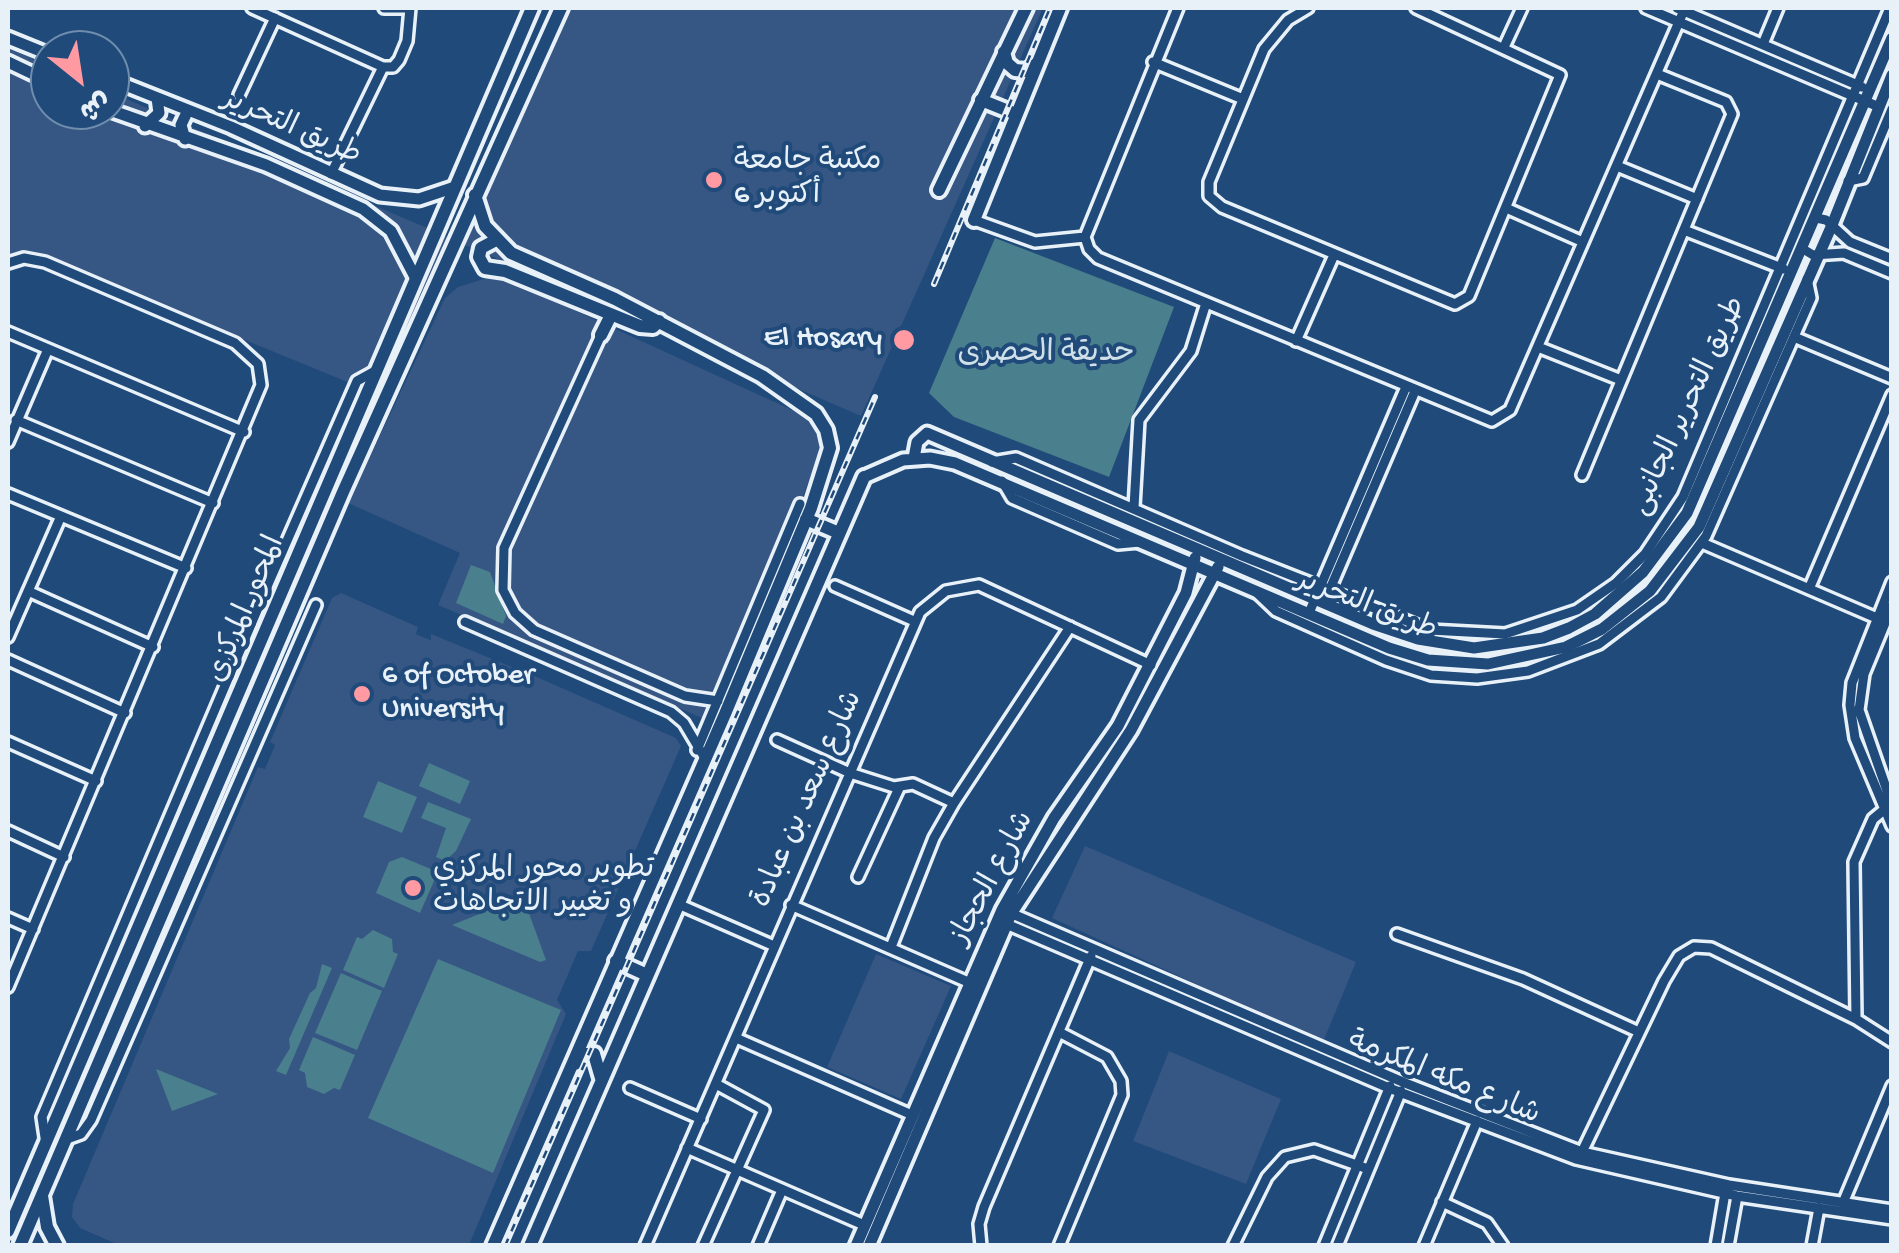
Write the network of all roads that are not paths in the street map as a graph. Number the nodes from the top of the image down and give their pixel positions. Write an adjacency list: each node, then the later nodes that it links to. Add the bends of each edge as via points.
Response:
1 (252, 8): 16 (street)
2 (384, 8): 3 (street)
3 (408, 8): 24 (street, via 407,41 399,60)
4 (532, 8): 41 (main road, المحور المركزى)
5 (561, 8): 43 (main road)
6 (1026, 8): 21 (main road)
7 (1060, 8): 23 (main road)
8 (1178, 8): 22 (street)
9 (1308, 8): 31 (street, via 1275,34)
10 (1416, 8): 20 (street)
11 (1522, 8): 20 (street)
12 (1646, 8): 17 (street)
13 (1682, 8): 17 (street); 19 (street)
14 (1778, 8): 19 (street)
15 (1890, 8): 28 (street)
16 (275, 18): 24 (street); 29 (street)
17 (1679, 22): 25 (street); 28 (street)
18 (1892, 38): 28 (street, طريق التحرير)
19 (1762, 44): 28 (street)
20 (1504, 46): 45 (street, via 1557,70 1561,80)
21 (1004, 52): 23 (main road, via 1015,70); 32 (main road)
22 (1153, 62): 31 (street); 50 (street)
23 (1036, 64): 35 (main road)
24 (384, 67): 40 (street)
25 (1656, 74): 39 (street); 44 (street, via 1732,110)
26 (1892, 76): 33 (street, طريق التحرير)
27 (130, 87): 30 (street, طريق التحرير)
28 (1862, 93): 33 (street); 46 (street, طريق التحرير); 58 (street)
29 (239, 96)
30 (157, 98): 34 (street, طريق التحرير); 37 (street, via 159,113)
31 (1244, 99): 54 (street, via 1208,182 1209,196)
32 (982, 100): 35 (main road); 42 (main road)
33 (1884, 104): 48 (street, طريق التحرير)
34 (188, 110): 38 (street, via 181,125); 40 (street, طريق التحرير)
35 (1016, 114): 47 (main road)
36 (130, 119): 37 (street, طريق التحرير)
37 (145, 126): 38 (street, طريق التحرير)
38 (185, 139): 60 (street, طريق التحرير, via 266,165 362,209 392,231)
39 (1616, 166): 44 (street); 52 (street)
40 (331, 174): 41 (street, طريق التحرير, via 393,199 419,200)
41 (455, 187): 60 (main road, المحور المركزى)
42 (939, 190)
43 (475, 195): 51 (main road); 157 (main road)
44 (1697, 200): 49 (street)
45 (1506, 208): 52 (street); 54 (street, via 1463,302 1446,303)
46 (1816, 218): 48 (street); 53 (street, طريق التحرير)
47 (974, 220): 50 (street, via 1035,242)
48 (1832, 225): 55 (street, طريق التحرير); 56 (street, via 1850,242)
49 (1684, 230): 58 (street); 72 (street)
50 (1085, 237): 62 (street, via 1098,258)
51 (496, 240): 63 (main road, via 481,248 485,268); 64 (main road)
52 (1584, 242): 69 (street)
53 (1803, 248): 55 (street); 58 (street, طريق التحرير)
54 (1334, 254): 68 (street)
55 (1818, 254): 59 (street, via 1844,254); 61 (street, طريق التحرير)
56 (1892, 259)
57 (8, 263): 76 (street, via 45,262 236,343 258,364 259,395)
58 (1787, 270): 101 (street, طريق التحرير, via 1687,513 1643,572 1594,614 1543,638 1474,648 1394,632)
59 (1892, 273)
60 (414, 277): 166 (main road, المحور المركزى)
61 (1806, 278): 67 (street, via 1812,293); 82 (street, طريق التحرير)
62 (1206, 303): 68 (street); 86 (street, via 1190,351 1139,420)
63 (611, 315): 64 (main road, via 646,327); 66 (main road)
64 (660, 322): 88 (main road, via 762,376 809,407 826,430 829,458)
65 (8, 332): 70 (street)
66 (600, 334): 115 (street, via 504,548 503,590 534,630 684,696)
67 (1794, 337): 71 (street); 82 (street)
68 (1296, 341): 73 (street)
69 (1538, 346): 72 (street); 73 (street, via 1510,410 1498,420)
70 (48, 349): 75 (street); 76 (street)
71 (1892, 378)
72 (1621, 380): 80 (street)
73 (1410, 389): 101 (street)
74 (1892, 395): 98 (street)
75 (16, 420): 77 (street); 84 (street)
76 (244, 432): 84 (street)
77 (8, 442)
78 (914, 458): 79 (street, طريق التحرير, via 927,433); 81 (street); 93 (street, طريق التحرير, via 947,460 1002,481)
79 (992, 462): 86 (street, via 1016,458); 91 (street, طريق التحرير)
80 (1582, 475)
81 (864, 477): 89 (main road)
82 (1727, 478): 90 (street); 104 (street, طريق التحرير, via 1676,561)
83 (8, 494): 87 (street)
84 (214, 503): 94 (street)
85 (800, 504): 115 (street)
86 (1134, 507): 101 (street)
87 (61, 516): 94 (street); 100 (street)
88 (806, 520): 89 (main road); 119 (main road)
89 (839, 533): 129 (main road)
90 (1702, 543): 98 (street); 106 (street)
91 (1196, 549): 92 (street, طريق التحرير); 93 (street, شارع الحجاز)
92 (1221, 560): 95 (street, شارع الحجاز); 101 (street, طريق التحرير)
93 (1194, 565): 95 (street, طريق التحرير); 114 (street, شارع الحجاز)
94 (186, 568): 112 (street)
95 (1215, 574): 99 (street, طريق التحرير); 131 (street, شارع الحجاز, via 1131,730)
96 (1892, 582): 107 (street)
97 (836, 586): 108 (street)
98 (1809, 589): 107 (street)
99 (1254, 590): 105 (street, طريق التحرير); 106 (street, via 1276,611 1431,675 1477,678 1540,668 1600,644)
100 (28, 592): 111 (street); 112 (street)
101 (1322, 596): 105 (street)
102 (316, 605): 157 (street, via 91,1120)
103 (1892, 606): 107 (street)
104 (1622, 612): 105 (street, طريق التحرير, via 1566,647 1488,664 1428,660); 106 (street)
105 (1314, 615)
106 (1635, 620)
107 (1881, 620): 124 (street, via 1859,710)
108 (914, 621): 110 (street, شارع سعد بن عبادة, via 946,590 979,585); 120 (street, شارع سعد بن عبادة)
109 (465, 622): 119 (street, via 671,712)
110 (1070, 627): 114 (street, شارع سعد بن عبادة); 123 (street)
111 (8, 637)
112 (153, 647): 116 (street)
113 (8, 660): 116 (street)
114 (1151, 665): 131 (street, شارع الحجاز, via 1054,818)
115 (718, 701): 119 (street)
116 (125, 712): 121 (street)
117 (777, 740): 120 (street)
118 (8, 742): 121 (street)
119 (701, 755): 138 (main road)
120 (850, 774): 122 (street); 130 (street, شارع سعد بن عبادة)
121 (96, 781): 127 (street)
122 (900, 786): 123 (street, via 914,784); 128 (street)
123 (954, 803): 136 (street)
124 (1889, 806): 125 (street); 142 (street, via 1858,847 1852,877)
125 (1892, 826)
126 (8, 831): 127 (street)
127 (64, 857): 133 (street)
128 (858, 877)
129 (678, 904): 135 (street); 139 (main road)
130 (791, 905): 135 (street, شارع سعد بن عبادة); 136 (street)
131 (1004, 917): 137 (street, شارع مكه المكرمة); 140 (street, شارع الحجاز); 183 (street, شارع الحجاز)
132 (8, 918): 133 (street)
133 (32, 929): 141 (street)
134 (1397, 934): 144 (street, via 1542,987)
135 (772, 945): 145 (street, شارع سعد بن عبادة)
136 (891, 947): 140 (street)
137 (1092, 953): 143 (street); 149 (street, شارع مكه المكرمة)
138 (616, 961): 139 (main road); 147 (main road)
139 (647, 974): 148 (main road)
140 (968, 982): 154 (street, شارع الحجاز)
141 (8, 988)
142 (1856, 1019): 144 (street, via 1711,948 1694,947 1674,963); 146 (street)
143 (1058, 1032): 184 (street, via 982,1212); 185 (street, via 1107,1057 1122,1096)
144 (1639, 1032): 159 (street)
145 (736, 1038): 150 (street, شارع سعد بن عبادة); 154 (street)
146 (1892, 1042)
147 (571, 1069): 148 (main road, via 592,1052); 177 (main road)
148 (601, 1080): 178 (main road)
149 (1391, 1083): 153 (street, شارع مكه المكرمة); 160 (street)
150 (716, 1084): 156 (street, شارع سعد بن عبادة); 161 (street, via 764,1110)
151 (1892, 1086): 168 (street)
152 (630, 1088): 156 (street)
153 (1403, 1088): 155 (street, شارع مكه المكرمة); 160 (street)
154 (912, 1115): 173 (street, شارع الحجاز)
155 (1478, 1118): 159 (street, شارع مكه المكرمة); 163 (street, شارع مكه المكرمة, via 1593,1164); 167 (street)
156 (700, 1119): 158 (street, شارع سعد بن عبادة)
157 (67, 1140): 164 (main road)
158 (688, 1148): 161 (street); 179 (street, شارع سعد بن عبادة)
159 (1582, 1152): 168 (street, شارع مكه المكرمة, via 1729,1186)
160 (1363, 1167): 186 (street, via 1314,1150 1285,1157 1267,1177); 187 (street); 188 (street)
161 (737, 1170): 162 (street); 180 (street)
162 (782, 1190): 173 (street); 181 (street)
163 (1725, 1193): 165 (street, شارع مكه المكرمة); 191 (street)
164 (42, 1196): 175 (main road); 176 (main road)
165 (1737, 1196): 170 (street, شارع مكه المكرمة); 192 (street)
166 (22, 1198): 169 (street); 174 (main road, المحور المركزى)
167 (1442, 1202): 189 (street); 190 (street, via 1487,1223)
168 (1843, 1203): 171 (street, شارع مكه المكرمة)
169 (8, 1207)
170 (1819, 1208): 172 (street, شارع مكه المكرمة); 193 (street)
171 (1892, 1210)
172 (1892, 1219)
173 (864, 1225): 182 (street, شارع الحجاز)
174 (8, 1231)
175 (20, 1246)
176 (56, 1246)
177 (493, 1246)
178 (530, 1246)
179 (645, 1246)
180 (703, 1246)
181 (758, 1246)
182 (856, 1246)
183 (869, 1246)
184 (981, 1246)
185 (1059, 1246)
186 (1233, 1246)
187 (1324, 1246)
188 (1337, 1246)
189 (1424, 1246)
190 (1503, 1246)
191 (1716, 1246)
192 (1728, 1246)
193 (1812, 1246)

